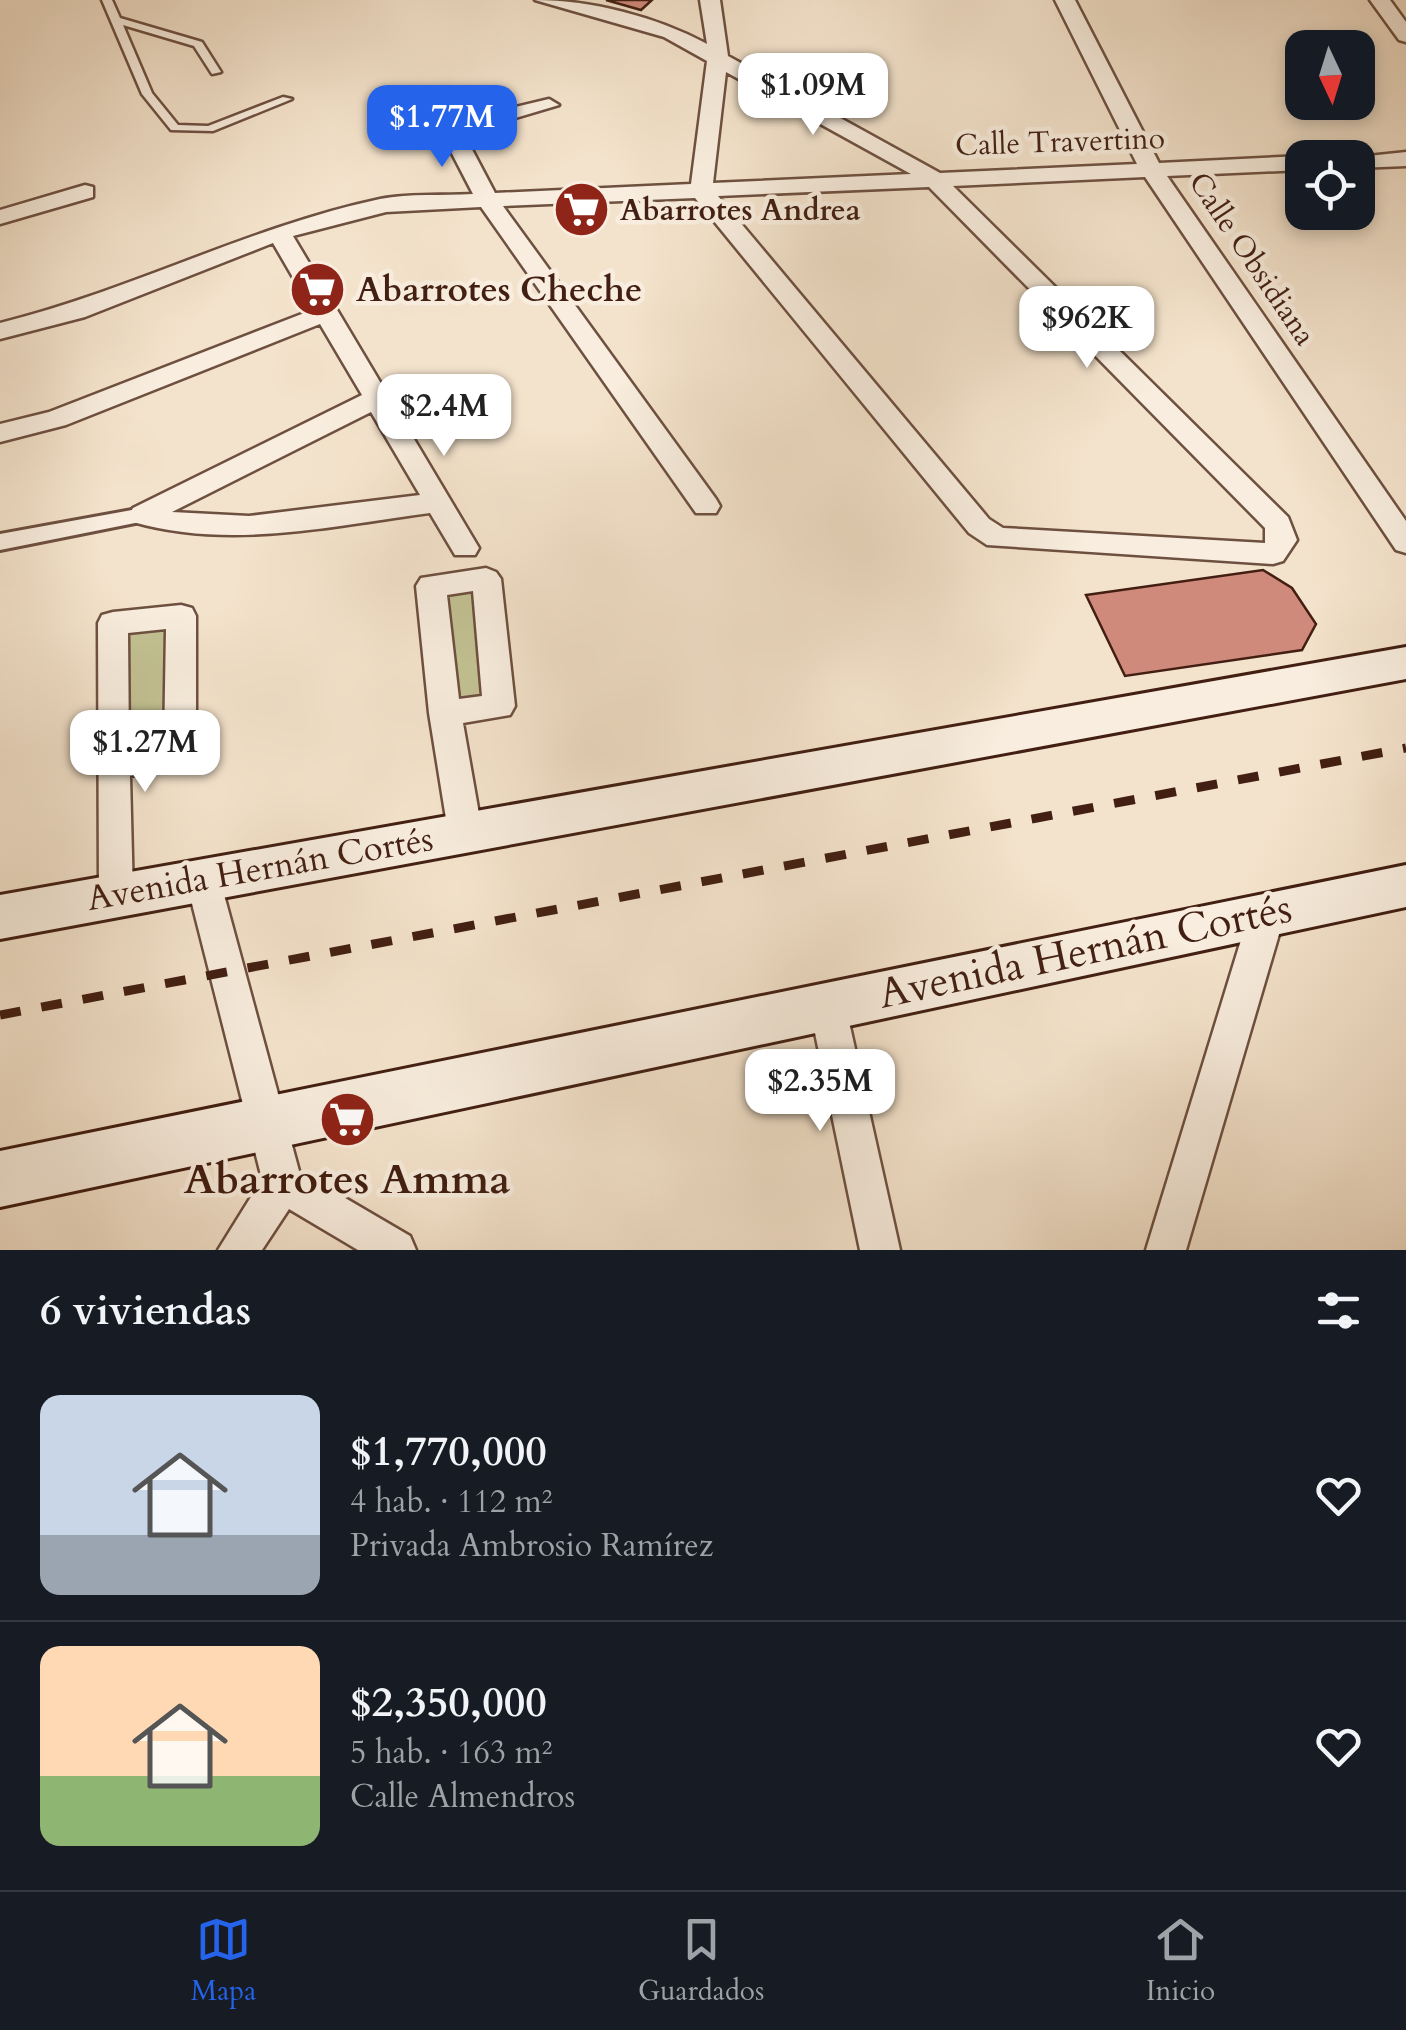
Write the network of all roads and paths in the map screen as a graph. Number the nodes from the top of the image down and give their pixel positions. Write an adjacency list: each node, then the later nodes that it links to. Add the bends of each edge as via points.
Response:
1 (107, 0): 6 (lane)
2 (545, 0): 8 (street, via 671,32)
3 (710, 0): 8 (street)
4 (1065, 0): 15 (street, Calle Obsidiana)
5 (1380, 0): 7 (street)
6 (116, 20): 9 (lane, via 198,44); 10 (lane, via 146,94 175,128 209,129)
7 (1406, 36)
8 (718, 55): 16 (street); 17 (street)
9 (216, 72)
10 (287, 99)
11 (549, 104): 19 (street, via 456,132)
12 (1406, 159): 13 (street)
13 (1375, 160)
14 (1285, 164): 15 (street, Calle Travertino)
15 (1151, 169): 16 (street, Calle Travertino); 30 (street, Calle Obsidiana)
16 (932, 177): 17 (street, Calle Travertino); 17 (street, via 1278,524 1283,540 1273,554 997,538 979,526)
17 (701, 190): 19 (street, Calle Travertino)
18 (85, 192): 20 (street)
19 (487, 200): 21 (street, Calle Travertino, via 385,206); 27 (street)
20 (0, 217)
21 (279, 233): 22 (street); 23 (street, Calle Travertino, via 76,312)
22 (324, 314): 24 (street); 25 (street, via 57,419)
23 (0, 332)
24 (374, 400): 26 (street); 28 (street)
25 (0, 433)
26 (438, 502): 28 (street, via 218,528 173,526); 31 (street)
27 (706, 506)
28 (143, 515): 29 (street)
29 (0, 542)
30 (1406, 543)
31 (465, 548)
32 (1406, 663): 35 (main road, Avenida Hernán Cortés)
33 (445, 713): 35 (street)
34 (113, 766): 34 (street, via 180,755 181,616 113,624); 38 (street)
35 (466, 831): 36 (main road, Avenida Hernán Cortés)
36 (203, 880): 38 (main road, Avenida Hernán Cortés); 42 (street)
37 (1406, 886): 39 (main road, Avenida Hernán Cortés)
38 (116, 896): 40 (main road, Avenida Hernán Cortés)
39 (1267, 914): 41 (main road, Avenida Hernán Cortés); 48 (street)
40 (0, 917)
41 (827, 1004): 42 (main road, Avenida Hernán Cortés); 47 (street)
42 (265, 1123): 43 (main road, Avenida Hernán Cortés); 44 (street)
43 (0, 1178)
44 (283, 1184): 45 (street); 46 (street)
45 (238, 1250)
46 (396, 1250)
47 (880, 1250)
48 (1166, 1250)

